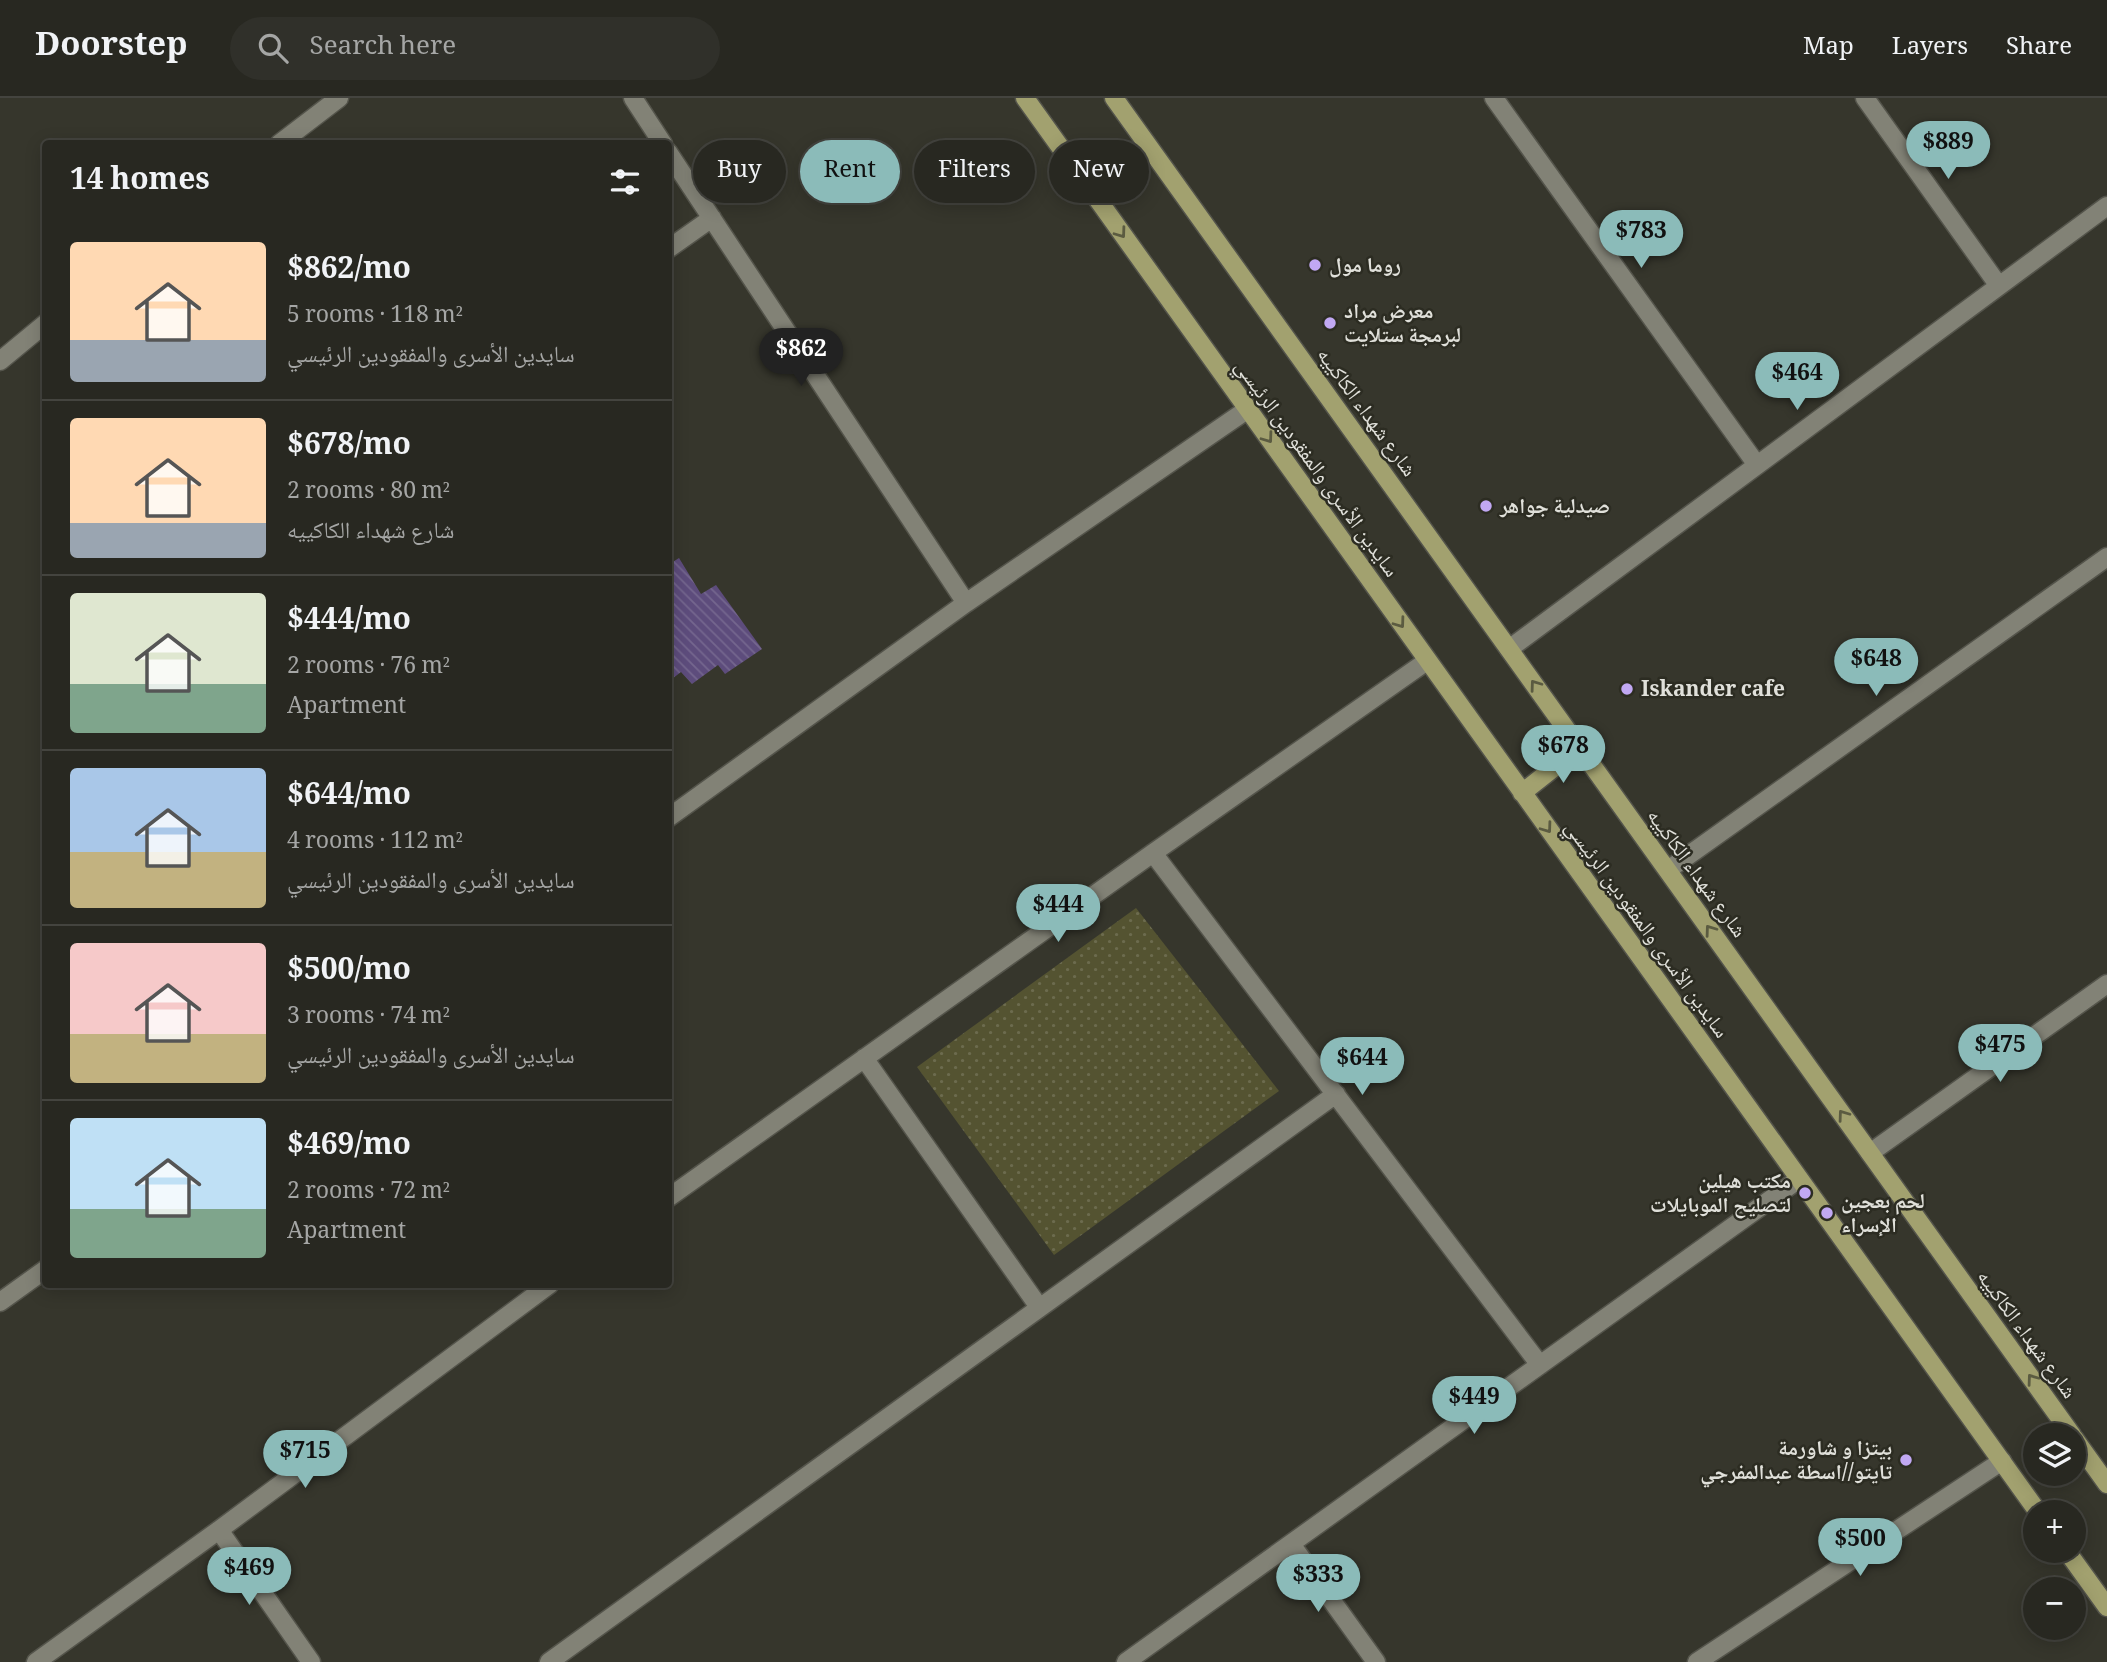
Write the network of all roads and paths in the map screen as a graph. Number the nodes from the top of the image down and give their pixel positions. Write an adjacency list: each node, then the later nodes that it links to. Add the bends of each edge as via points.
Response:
1 (339, 98): 7 (street)
2 (1025, 98): 16 (main road, سايدين الأسرى والمفقودين الرئيسي, one-way to 16)
3 (1115, 98): 20 (main road, شارع شهداء الكاكييه)
4 (1494, 98): 17 (street)
5 (1865, 98): 13 (street)
6 (635, 99): 8 (street)
7 (284, 140)
8 (661, 140)
9 (672, 158): 11 (street)
10 (2107, 206): 13 (street)
11 (712, 218): 12 (street); 19 (street)
12 (672, 246)
13 (1999, 286): 17 (street)
14 (42, 326): 15 (street)
15 (0, 361)
16 (1248, 409): 19 (street); 21 (main road, سايدين الأسرى والمفقودين الرئيسي, one-way to 21)
17 (1757, 465): 20 (street)
18 (2107, 557): 26 (street)
19 (967, 603): 24 (street)
20 (1509, 649): 22 (main road, شارع شهداء الكاكييه, one-way to 20)
21 (1427, 661): 23 (main road, سايدين الأسرى والمفقودين الرئيسي); 25 (street)
22 (1580, 747): 23 (main road); 26 (main road, شارع شهداء الكاكييه)
23 (1522, 793): 31 (main road, سايدين الأسرى والمفقودين الرئيسي, one-way to 31)
24 (672, 815)
25 (1153, 853): 28 (street); 29 (street)
26 (1668, 870): 30 (main road, شارع شهداء الكاكييه, one-way to 26)
27 (2107, 984): 30 (street)
28 (864, 1058): 32 (street); 36 (street)
29 (1336, 1094): 36 (street); 37 (street)
30 (1870, 1153): 38 (main road, شارع شهداء الكاكييه, one-way to 30)
31 (1799, 1179): 37 (street); 40 (main road, سايدين الأسرى والمفقودين الرئيسي)
32 (672, 1195)
33 (42, 1272): 35 (street)
34 (545, 1288): 43 (street)
35 (0, 1302)
36 (1039, 1307): 49 (street)
37 (1540, 1365): 44 (street)
38 (2064, 1423)
39 (2086, 1454): 41 (main road, شارع شهداء الكاكييه)
40 (2002, 1461): 42 (main road, سايدين الأسرى والمفقودين الرئيسي); 52 (street)
41 (2107, 1484)
42 (2030, 1500)
43 (219, 1530): 47 (street); 48 (street)
44 (1291, 1544): 50 (street); 51 (street)
45 (2075, 1563): 46 (main road)
46 (2107, 1607)
47 (36, 1662)
48 (311, 1662)
49 (549, 1662)
50 (1126, 1662)
51 (1376, 1662)
52 (1697, 1662)

